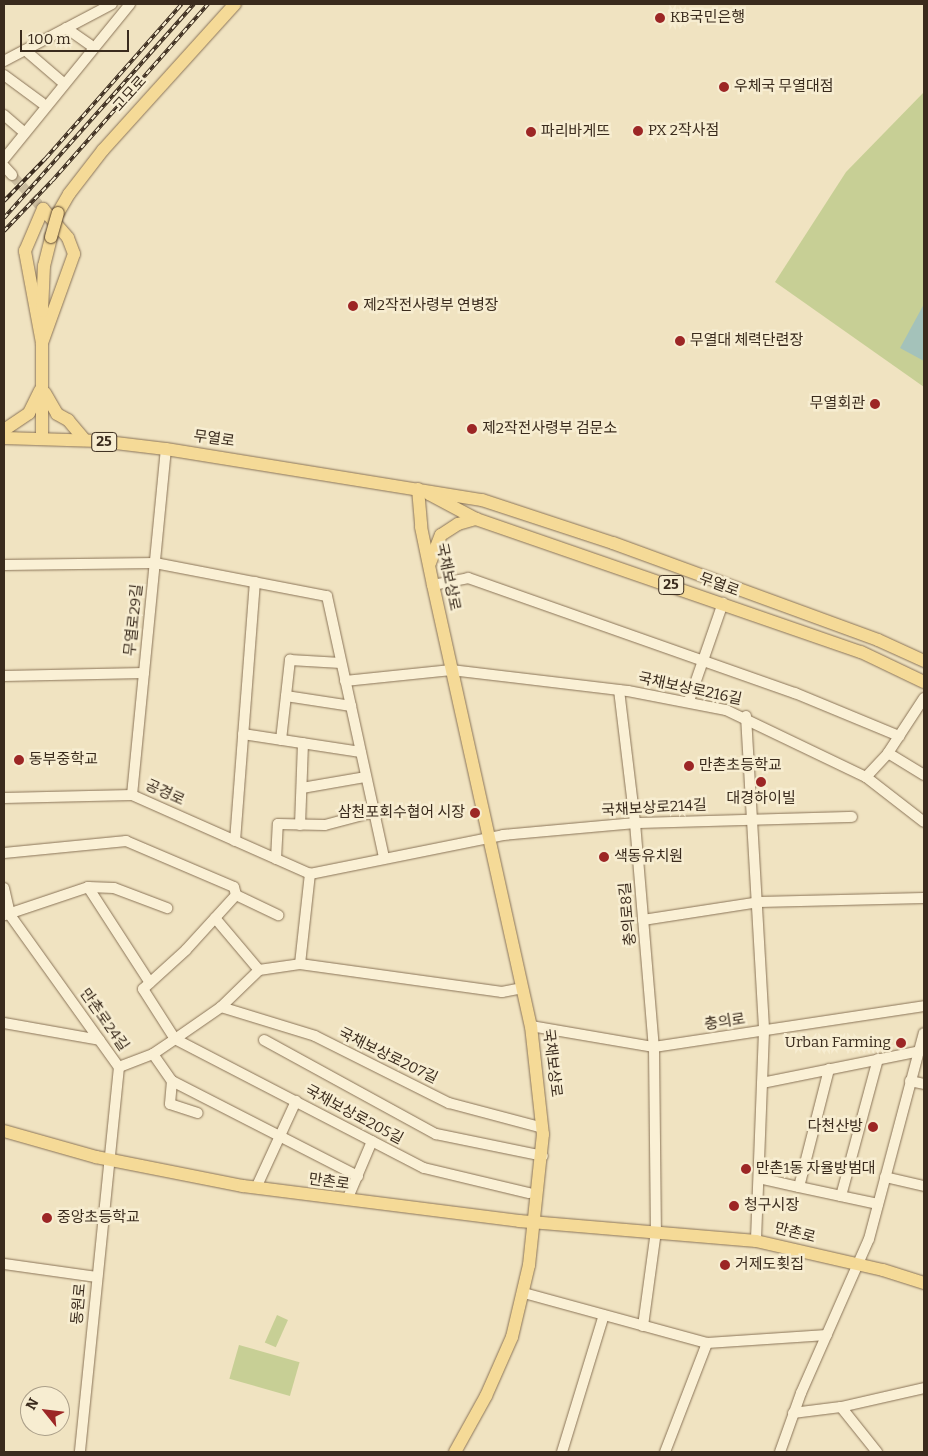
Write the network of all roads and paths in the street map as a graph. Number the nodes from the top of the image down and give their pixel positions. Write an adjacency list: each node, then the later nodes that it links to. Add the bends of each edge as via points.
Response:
1 (112, 4): 4 (street)
2 (130, 4): 13 (street)
3 (235, 4): 16 (main road, 고모로, bridge, via 103,150 58,213 44,266)
4 (66, 28): 5 (street); 6 (street)
5 (90, 46)
6 (25, 50): 7 (street); 9 (street)
7 (4, 61)
8 (4, 75): 10 (street)
9 (61, 81)
10 (42, 104)
11 (4, 115): 12 (street)
12 (21, 130)
13 (4, 159)
14 (4, 166): 15 (street)
15 (12, 175)
16 (42, 343): 16 (main road, via 74,254 68,238 42,208 25,251); 17 (main road)
17 (42, 383): 18 (main road, via 29,413); 20 (main road); 21 (main road, via 47,402)
18 (4, 430)
19 (4, 438): 20 (main road, 무열로 / 25)
20 (42, 439): 21 (main road, 무열로 / 25)
21 (85, 440): 22 (main road, 무열로 / 25)
22 (166, 448): 23 (main road, 무열로 / 25); 25 (street, 무열로29길)
23 (418, 489): 24 (main road, 무열로 / 25); 27 (main road, 국채보상로); 32 (main road, 무열로, via 482,500 613,543 878,640)
24 (476, 519): 27 (main road, via 458,524 441,535); 30 (main road, 무열로 / 25)
25 (155, 563): 26 (street); 28 (street); 35 (street, 무열로29길)
26 (4, 565)
27 (429, 565): 29 (main road, 국채보상로)
28 (255, 582): 33 (street, via 327,596); 45 (street)
29 (433, 585): 31 (street, via 468,578); 34 (main road, 국채보상로)
30 (723, 603): 31 (street); 38 (main road, 무열로 / 25, via 861,652)
31 (704, 660): 42 (street); 46 (street)
32 (924, 661)
33 (341, 663): 37 (street); 40 (street, via 290,660)
34 (452, 670): 37 (street); 39 (street, 국채보상로216길); 63 (main road, 국채보상로)
35 (144, 674): 36 (street); 55 (street, 무열로29길)
36 (4, 676)
37 (345, 681): 43 (street)
38 (924, 682)
39 (619, 690): 42 (street, 국채보상로216길); 61 (street, 충의로8길)
40 (286, 696): 43 (street); 47 (street)
41 (924, 698): 46 (street)
42 (689, 701): 44 (street, 국채보상로216길)
43 (351, 706): 49 (street)
44 (746, 716): 53 (street, 국채보상로216길); 59 (street)
45 (243, 734): 47 (street); 64 (street)
46 (899, 736): 50 (street)
47 (281, 740): 48 (street)
48 (303, 743): 49 (street); 54 (street)
49 (361, 752): 52 (street)
50 (888, 752): 51 (street); 53 (street)
51 (924, 774)
52 (366, 777): 54 (street); 57 (street)
53 (866, 777): 60 (street, 국채보상로216길)
54 (302, 788): 62 (street)
55 (132, 795): 56 (street, 공경로); 64 (street, 공경로)
56 (4, 798)
57 (374, 812): 62 (street, via 325,825); 66 (street)
58 (852, 817): 59 (street, 국채보상로214길)
59 (754, 819): 61 (street, 국채보상로214길); 73 (street)
60 (924, 822)
61 (635, 823): 63 (street, 국채보상로214길); 78 (street, 충의로8길)
62 (300, 825): 67 (street, via 278,824)
63 (488, 837): 66 (street); 82 (main road, 국채보상로)
64 (235, 841): 67 (street, 공경로)
65 (4, 853): 71 (street, via 126,841 234,886)
66 (384, 858): 68 (street)
67 (276, 859): 68 (street, 공경로)
68 (310, 874): 79 (street)
69 (88, 887): 74 (street, via 114,888); 75 (street); 81 (street)
70 (4, 888): 75 (street, 만촌로24길)
71 (236, 894): 76 (street); 77 (street)
72 (924, 898): 73 (street)
73 (758, 902): 78 (street); 87 (street)
74 (167, 908)
75 (7, 915): 90 (street, 만촌로24길)
76 (278, 915)
77 (215, 918): 80 (street); 81 (street)
78 (643, 920): 92 (street, 충의로8길)
79 (300, 964): 80 (street); 82 (street, via 502,992)
80 (259, 970): 84 (street)
81 (150, 983): 89 (street, via 143,989)
82 (523, 988): 86 (main road, 국채보상로)
83 (924, 1006): 87 (street, 충의로)
84 (221, 1007): 89 (street); 104 (street, 국채보상로207길, via 315,1036 449,1103)
85 (4, 1023): 90 (street)
86 (531, 1026): 92 (street, 충의로); 104 (main road, 국채보상로)
87 (764, 1031): 92 (street, 충의로); 100 (street)
88 (924, 1033): 93 (street)
89 (175, 1038): 94 (street); 102 (street, 국채보상로205길)
90 (100, 1040): 96 (street, 만촌로24길)
91 (264, 1040): 108 (street, via 436,1134)
92 (654, 1047): 121 (street, 충의로8길)
93 (920, 1052): 95 (street); 99 (street)
94 (153, 1054): 96 (street); 98 (street)
95 (878, 1059): 97 (street); 117 (street)
96 (119, 1067): 109 (street, 만촌로24길)
97 (829, 1069): 100 (street); 114 (street)
98 (172, 1081): 103 (street, via 170,1104); 106 (street)
99 (910, 1081): 101 (street); 111 (street)
100 (762, 1084): 112 (street)
101 (924, 1084)
102 (296, 1101): 106 (street); 107 (street, 국채보상로205길)
103 (198, 1113)
104 (543, 1128): 108 (main road, 국채보상로)
105 (4, 1131): 109 (main road, 만촌로)
106 (279, 1135): 110 (street); 115 (street)
107 (372, 1141): 110 (street); 116 (street, 국채보상로205길, via 424,1168)
108 (543, 1156): 120 (main road, 국채보상로)
109 (108, 1159): 115 (main road, 만촌로); 125 (street, 동원로)
110 (358, 1176): 118 (street)
111 (885, 1177): 113 (street); 119 (street)
112 (759, 1178): 114 (street); 122 (street)
113 (924, 1186)
114 (799, 1187): 117 (street)
115 (256, 1188): 118 (main road, 만촌로)
116 (529, 1193)
117 (841, 1196): 119 (street)
118 (347, 1200): 120 (main road, 만촌로, via 519,1221)
119 (878, 1204): 124 (street)
120 (536, 1220): 121 (main road, 만촌로); 127 (main road, 국채보상로)
121 (656, 1231): 122 (main road, 만촌로); 129 (street)
122 (756, 1241): 124 (main road, 만촌로)
123 (4, 1264): 125 (street)
124 (859, 1266): 126 (main road, 만촌로); 130 (street)
125 (97, 1277): 135 (street, 동원로)
126 (924, 1283)
127 (524, 1293): 128 (street); 136 (main road, 국채보상로, via 512,1337 486,1396)
128 (604, 1315): 129 (street); 137 (street)
129 (642, 1326): 131 (street)
130 (827, 1335): 131 (street); 134 (street)
131 (707, 1343): 138 (street)
132 (924, 1388): 133 (street)
133 (841, 1407): 134 (street); 140 (street)
134 (794, 1414): 139 (street)
135 (80, 1452)
136 (455, 1452)
137 (562, 1452)
138 (665, 1452)
139 (780, 1452)
140 (877, 1452)

